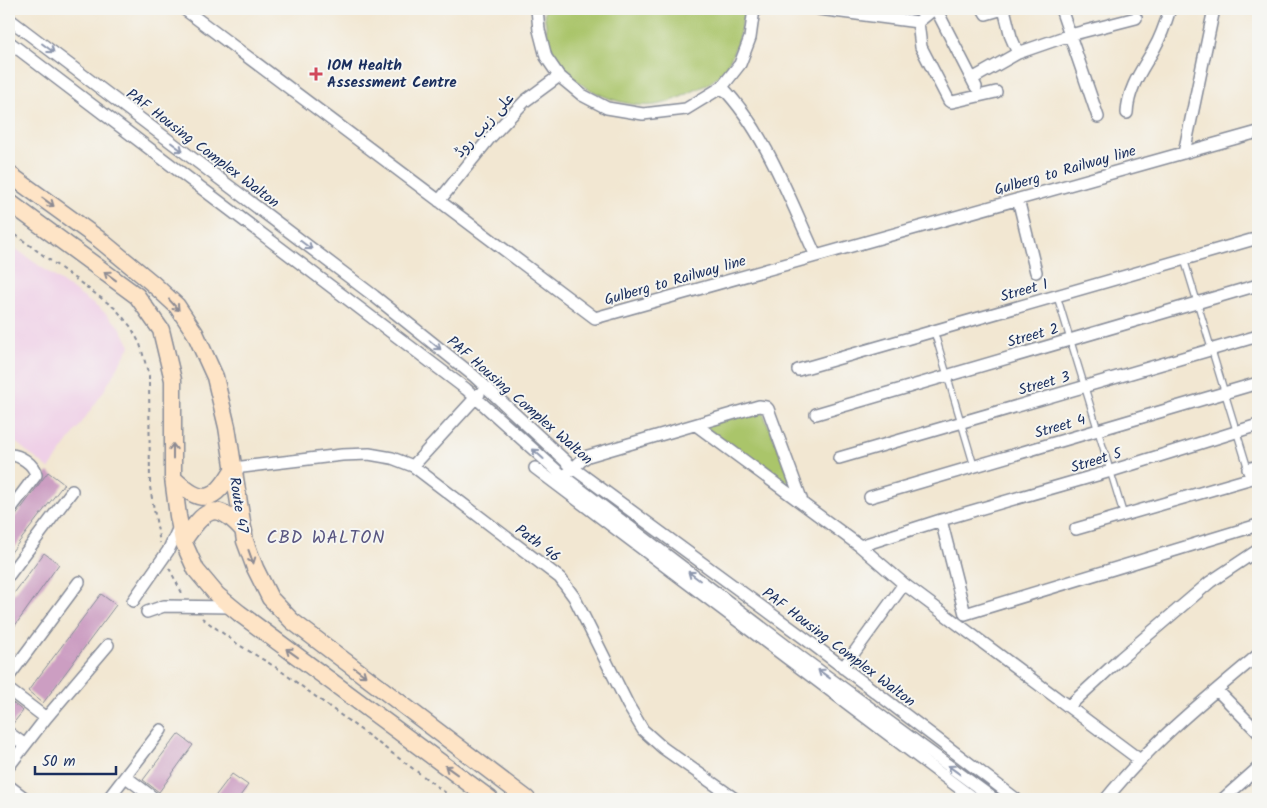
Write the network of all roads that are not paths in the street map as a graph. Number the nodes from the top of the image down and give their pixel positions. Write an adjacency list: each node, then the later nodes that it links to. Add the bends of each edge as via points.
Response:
1 (184, 9): 26 (street, Gulberg to Railway line)
2 (537, 9): 17 (street, via 546,56)
3 (754, 9): 18 (street, via 750,38 740,64)
4 (819, 9): 13 (street)
5 (935, 9): 13 (street); 16 (street, via 974,83)
6 (983, 9): 7 (street, via 986,14)
7 (1003, 9): 16 (street)
8 (1061, 9): 14 (street)
9 (1170, 9): 20 (street, via 1155,48 1136,77 1127,102)
10 (1214, 9): 23 (street)
11 (1136, 18): 14 (street)
12 (9, 19): 43 (street, PAF Housing Complex Walton, one-way to 43, via 374,296)
13 (918, 22): 19 (street, via 921,47 949,101)
14 (1070, 35): 16 (street); 21 (street)
15 (9, 42): 45 (street, PAF Housing Complex Walton)
16 (1018, 53)
17 (559, 76): 18 (street, via 582,95 606,108 643,114 686,109); 26 (street, علی زیب روڈ, via 525,101 488,140)
18 (722, 87): 29 (street, via 737,102 759,138)
19 (996, 92)
20 (1127, 113)
21 (1098, 116)
22 (1258, 132): 23 (street, Gulberg to Railway line)
23 (1184, 153): 25 (street, Gulberg to Railway line)
24 (9, 174): 57 (street, Route 47, one-way to 57, via 100,240 176,306 195,332 215,377 228,427)
25 (1018, 199): 29 (street, Gulberg to Railway line); 31 (street)
26 (439, 201): 29 (street, Gulberg to Railway line, via 595,318)
27 (9, 202): 61 (street, one-way to 27, via 173,380 161,330 137,296)
28 (1258, 238): 30 (street, Street 1)
29 (816, 256)
30 (1184, 259): 33 (street, Street 1); 34 (lane)
31 (1036, 272)
32 (1258, 285): 34 (street, Street 2)
33 (1057, 296): 35 (street, Street 1); 37 (lane)
34 (1198, 303): 37 (street, Street 2); 38 (lane)
35 (934, 331): 39 (street, Street 1); 40 (lane)
36 (1258, 336): 38 (street, Street 3)
37 (1070, 340): 40 (street, Street 2); 42 (lane)
38 (1212, 349): 42 (street, Street 3); 44 (lane)
39 (798, 370)
40 (947, 376): 46 (street, Street 2); 47 (lane)
41 (1258, 384): 44 (street, Street 4)
42 (1085, 386): 47 (street, Street 3); 50 (lane)
43 (486, 387): 45 (street); 59 (street, PAF Housing Complex Walton)
44 (1225, 393): 50 (street, Street 4); 51 (lane)
45 (475, 397): 54 (street); 62 (street, PAF Housing Complex Walton, one-way to 45)
46 (816, 414)
47 (961, 423): 53 (street, Street 3); 55 (lane)
48 (696, 425): 59 (street, via 588,456); 65 (street); 65 (street, via 759,406 766,407)
49 (1258, 425): 51 (street, Street 5)
50 (1098, 430): 55 (street, Street 4); 60 (lane)
51 (1237, 431): 56 (lane); 60 (street, Street 5)
52 (9, 455): 66 (street, via 26,460 36,475)
53 (839, 458)
54 (412, 466): 57 (street, Path 46, via 369,454); 105 (street, Path 46, via 560,578 574,597 643,730)
55 (974, 466): 64 (street, Street 4)
56 (1253, 467): 67 (street, via 1252,478)
57 (234, 468): 61 (street, via 224,485 206,497 193,495); 72 (street, Route 47)
58 (535, 468): 62 (street)
59 (573, 468): 62 (street); 85 (street, PAF Housing Complex Walton)
60 (1111, 471): 67 (lane); 68 (street, Street 5)
61 (173, 478): 69 (street)
62 (561, 482): 106 (street); 107 (street, PAF Housing Complex Walton, one-way to 62)
63 (72, 491): 76 (street)
64 (870, 497)
65 (803, 504): 74 (street)
66 (9, 511)
67 (1124, 516): 71 (street)
68 (941, 520): 74 (street, Street 5); 82 (street)
69 (180, 525): 73 (street); 79 (street, via 168,551)
70 (1258, 525): 82 (street)
71 (1076, 529)
72 (244, 531): 73 (street, via 224,512 212,511 196,522); 104 (street, Route 47, one-way to 104, via 255,568 270,598 292,621)
73 (183, 541): 80 (street, via 196,570)
74 (860, 546): 78 (street)
75 (1258, 550): 89 (street, via 1210,582)
76 (9, 575)
77 (79, 582): 86 (street)
78 (904, 584): 82 (street); 85 (street)
79 (133, 601)
80 (231, 607): 81 (street, via 164,606); 103 (street, one-way to 80)
81 (146, 612)
82 (961, 618): 89 (street)
83 (108, 645): 90 (street)
84 (1258, 655): 88 (street)
85 (843, 668): 108 (street, PAF Housing Complex Walton)
86 (9, 676)
87 (9, 690): 90 (street)
88 (1217, 690): 92 (street); 95 (street)
89 (1069, 706): 95 (street)
90 (46, 718): 94 (street)
91 (161, 730): 98 (street)
92 (1258, 732)
93 (9, 733): 94 (street)
94 (25, 745): 96 (street)
95 (1140, 760): 109 (street)
96 (9, 766)
97 (1258, 768): 110 (street)
98 (126, 777): 101 (street); 102 (street)
99 (9, 786): 100 (street)
100 (26, 799)
101 (108, 799)
102 (155, 799)
103 (490, 799)
104 (527, 799)
105 (735, 799)
106 (974, 799)
107 (994, 799)
108 (1016, 799)
109 (1106, 799)
110 (1224, 799)

